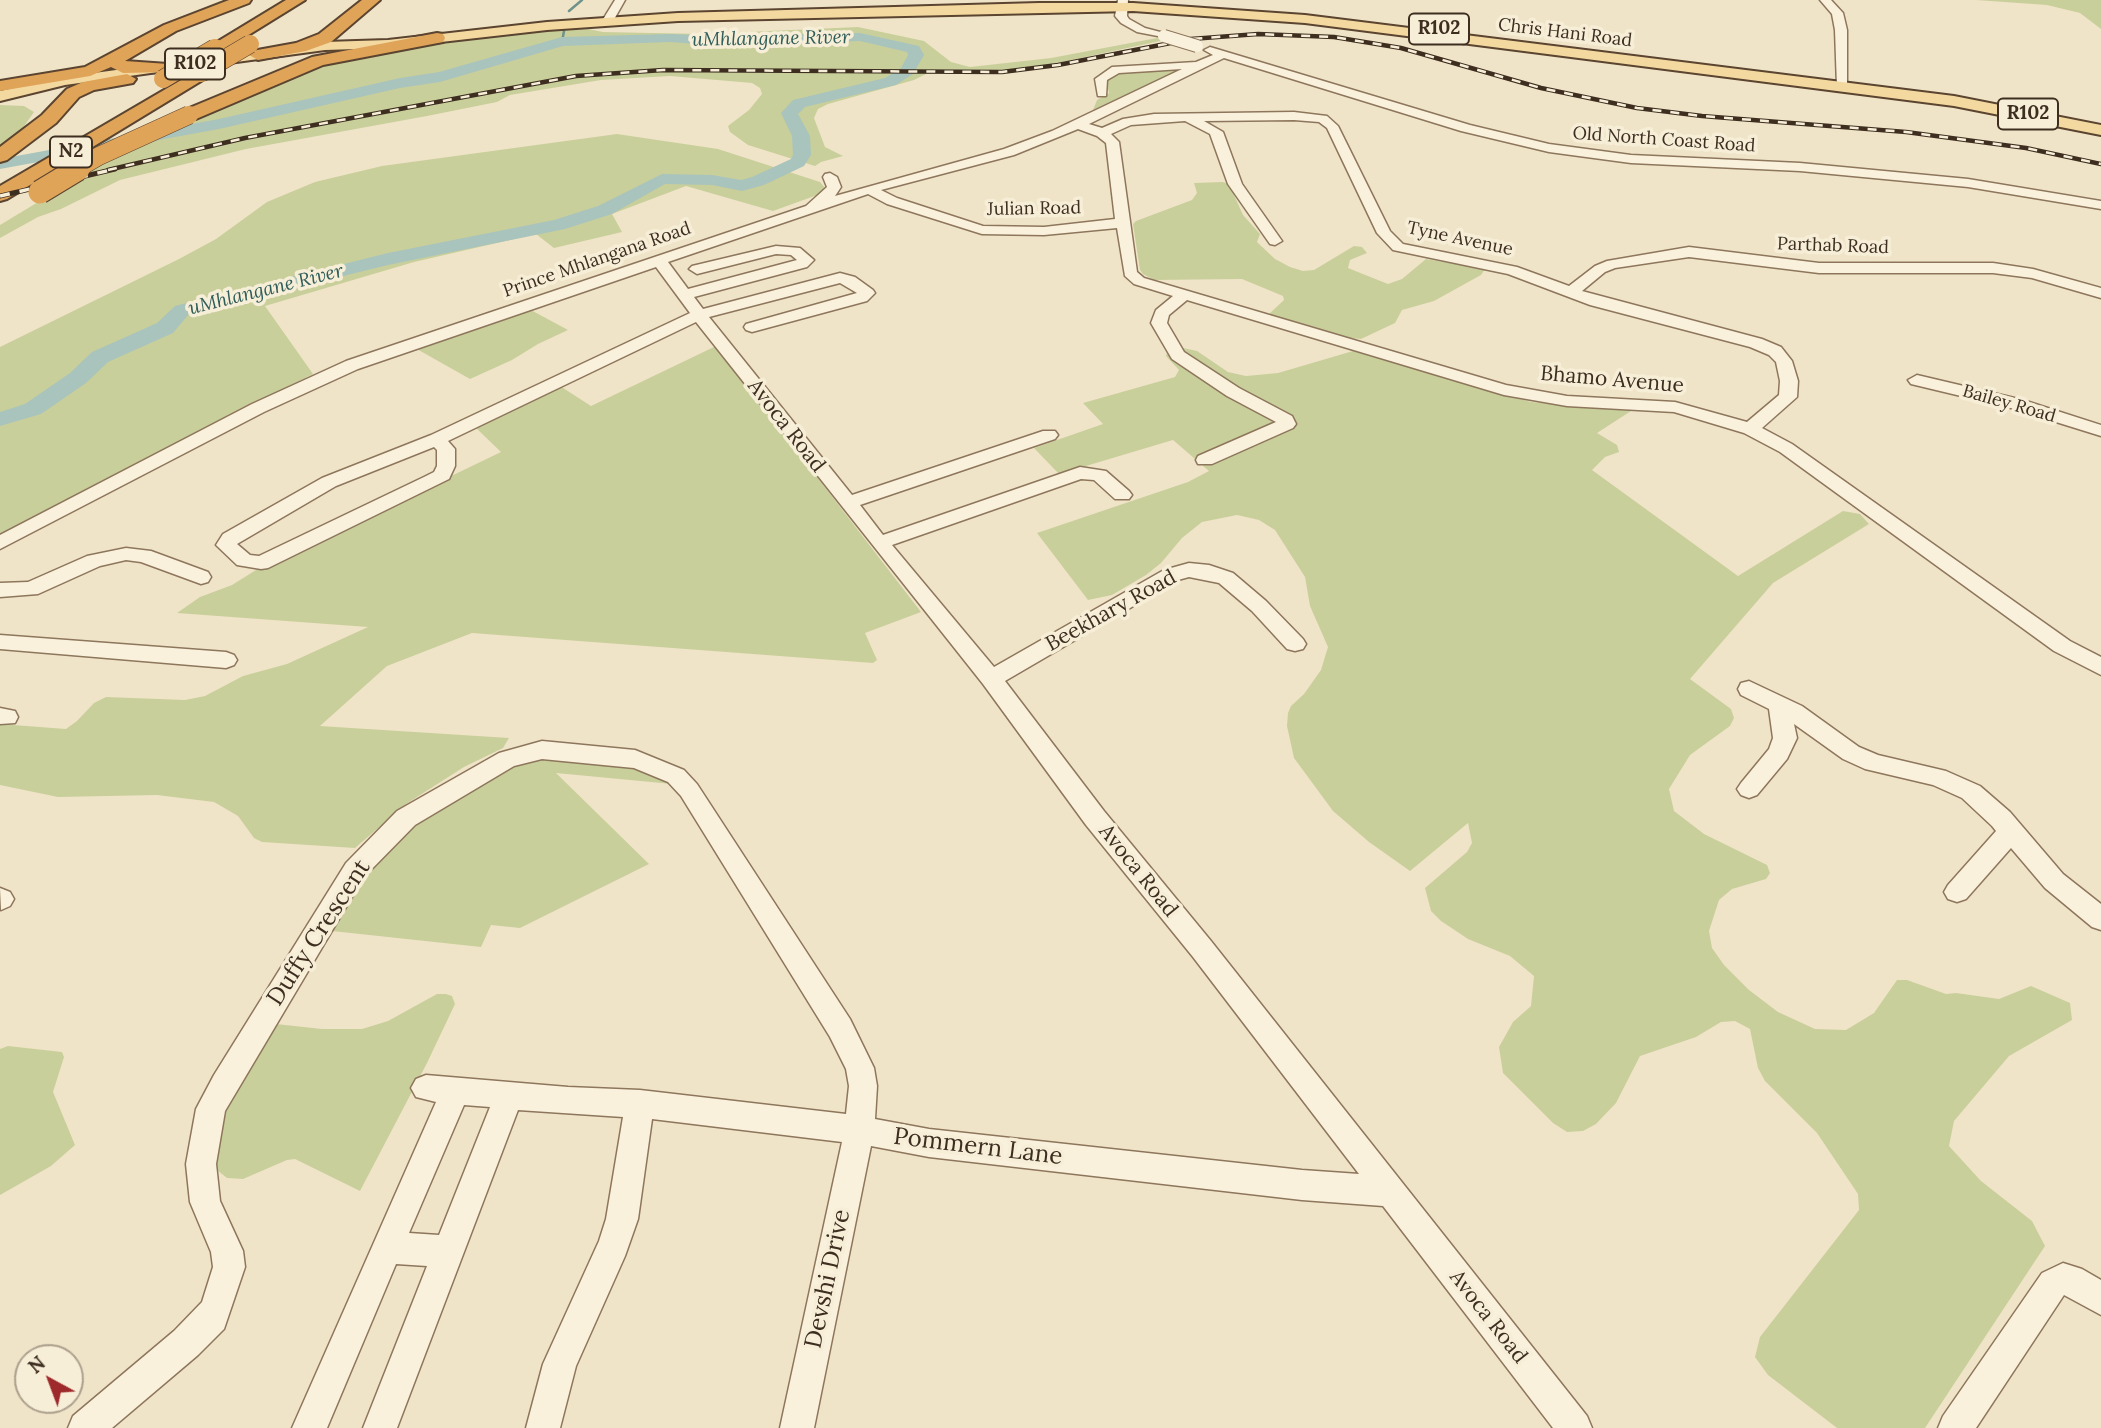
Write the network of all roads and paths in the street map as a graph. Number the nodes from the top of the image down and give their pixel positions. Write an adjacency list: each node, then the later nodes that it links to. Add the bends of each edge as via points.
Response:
1 (243, 0): 17 (highway)
2 (372, 0): 14 (highway, via 340,36 354,40); 18 (highway, via 325,38 300,47)
3 (1060, 0): 7 (main road, Chris Hani Road / R102); 11 (main road, Chris Hani Road / R102)
4 (1825, 0): 24 (street, via 1837,13)
5 (1166, 1): 7 (main road, Chris Hani Road / R102); 24 (main road, Chris Hani Road / R102, via 1318,14)
6 (305, 3): 18 (highway, N2); 21 (highway, N2, bridge)
7 (1127, 4): 9 (main road, R102, via 734,15); 10 (main road, Chris Hani Road / R102); 12 (street); 13 (street, Old North Coast Road, via 1131,26)
8 (647, 6): 11 (main road)
9 (614, 9): 11 (main road, Chris Hani Road / R102); 14 (main road, R102); 15 (main road, R102)
10 (1186, 10): 12 (main road, via 1153,13); 24 (main road, Chris Hani Road / R102, via 1305,19)
11 (677, 11)
12 (1137, 23): 13 (street, Old North Coast Road)
13 (1159, 35): 19 (street, Old North Coast Road, bridge)
14 (396, 37): 16 (main road, R102)
15 (437, 38): 16 (main road, R102); 23 (highway, via 332,57)
16 (355, 46): 18 (main road, R102)
17 (124, 51): 21 (highway, via 116,60 119,66); 25 (highway, via 90,71)
18 (250, 54): 21 (main road, R102); 22 (main road, R102); 23 (highway, via 280,64 281,71); 38 (highway, N2, bridge, via 200,74)
19 (1223, 54): 20 (street, Prince Mhlangana Road); 39 (street, Old North Coast Road, via 1466,128 1549,148 1631,159 1800,167 1968,183)
20 (1199, 65): 27 (street, via 1116,70 1101,79); 31 (street, Prince Mhlangana Road)
21 (162, 74): 26 (main road, R102, via 73,79); 35 (highway, N2)
22 (127, 79): 26 (main road, R102); 34 (highway, via 74,93)
23 (270, 80): 41 (highway, bridge, via 111,150)
24 (1843, 83): 30 (main road, Chris Hani Road / R102, via 1987,99); 32 (main road, Chris Hani Road / R102)
25 (0, 88): 26 (main road, R102)
26 (36, 88): 28 (main road, R102)
27 (1102, 93)
28 (0, 98): 34 (highway, via 31,100 44,112)
29 (1185, 118): 33 (street, Tyne Avenue, via 1138,120); 43 (street, via 1216,132 1235,184); 46 (street, Tyne Avenue, via 1322,119 1335,132 1390,241 1410,250 1512,270)
30 (2101, 121)
31 (1078, 124): 33 (street); 37 (street, Prince Mhlangana Road, via 981,161)
32 (2101, 130)
33 (1102, 133): 42 (street, via 1112,142)
34 (4, 153)
35 (0, 176)
36 (830, 177): 40 (street, via 831,192)
37 (869, 189): 40 (street, Prince Mhlangana Road); 42 (street, Julian Road, via 932,215 993,232)
38 (0, 195)
39 (2101, 205)
40 (811, 208): 44 (street, Prince Mhlangana Road)
41 (0, 217)
42 (1122, 223): 48 (street, Bhamo Avenue, via 1130,272 1147,284)
43 (1275, 241)
44 (659, 260): 49 (street, Avoca Road); 59 (street, Prince Mhlangana Road, via 304,385)
45 (697, 269): 49 (street, via 776,250 795,251 806,260)
46 (1571, 293): 47 (street, Parthab Road, via 1612,264 1689,252 1819,268 1993,268); 52 (street, Tyne Avenue, via 1775,351 1785,365 1788,397)
47 (2101, 293)
48 (1182, 296): 52 (street, Bhamo Avenue, via 1504,390 1567,401 1675,407); 56 (street, via 1162,313 1158,323 1178,355 1287,424)
49 (691, 305): 50 (street, via 840,278 867,293); 55 (street); 58 (street, Avoca Road)
50 (752, 327)
51 (1917, 380): 53 (street, Bailey Road, via 1997,398)
52 (1750, 429): 66 (street, Bhamo Avenue, via 1806,462 2062,646)
53 (2101, 431)
54 (1049, 435): 58 (street)
55 (437, 439): 55 (street, via 329,482 241,531 226,545 244,560 261,563 431,481 442,475 446,466 446,449)
56 (1205, 460)
57 (1122, 495): 60 (street, via 1099,475 1080,473)
58 (848, 503): 60 (street, Avoca Road)
59 (0, 543)
60 (880, 543): 67 (street, Avoca Road)
61 (201, 578): 62 (street, via 144,555 126,554 94,561 34,588)
62 (0, 590)
63 (0, 642): 65 (street)
64 (1295, 644): 67 (street, Beekhary Road, via 1226,578 1189,570 1171,575)
65 (226, 660)
66 (2101, 667)
67 (991, 679): 77 (street, Avoca Road)
68 (1749, 689): 69 (street)
69 (1779, 703): 70 (street, via 1785,738 1779,753); 71 (street, via 1850,753 1873,763 1938,777 1972,792)
70 (1749, 789)
71 (2011, 831): 72 (street); 73 (street, via 2054,881)
72 (1957, 892)
73 (2101, 919)
74 (509, 1095): 75 (street, Pommern Lane); 78 (street, Pommern Lane, via 441,1089); 79 (street)
75 (640, 1104): 76 (street, Pommern Lane); 84 (street, via 622,1219 559,1364)
76 (859, 1130): 77 (street, Pommern Lane, via 929,1143); 81 (street, Duffy Crescent, via 863,1086 855,1054 676,776 635,759 542,750 507,759 407,818 355,870 211,1109 201,1164 205,1202 227,1251 229,1268 217,1307 186,1343); 85 (street, Devshi Drive)
77 (1389, 1191): 86 (street, Avoca Road)
78 (386, 1248): 79 (street); 82 (street)
79 (449, 1251): 83 (street)
80 (2101, 1299): 87 (street, via 2071,1280 2053,1284)
81 (85, 1428)
82 (309, 1428)
83 (380, 1428)
84 (543, 1428)
85 (797, 1428)
86 (1575, 1428)
87 (1955, 1428)

